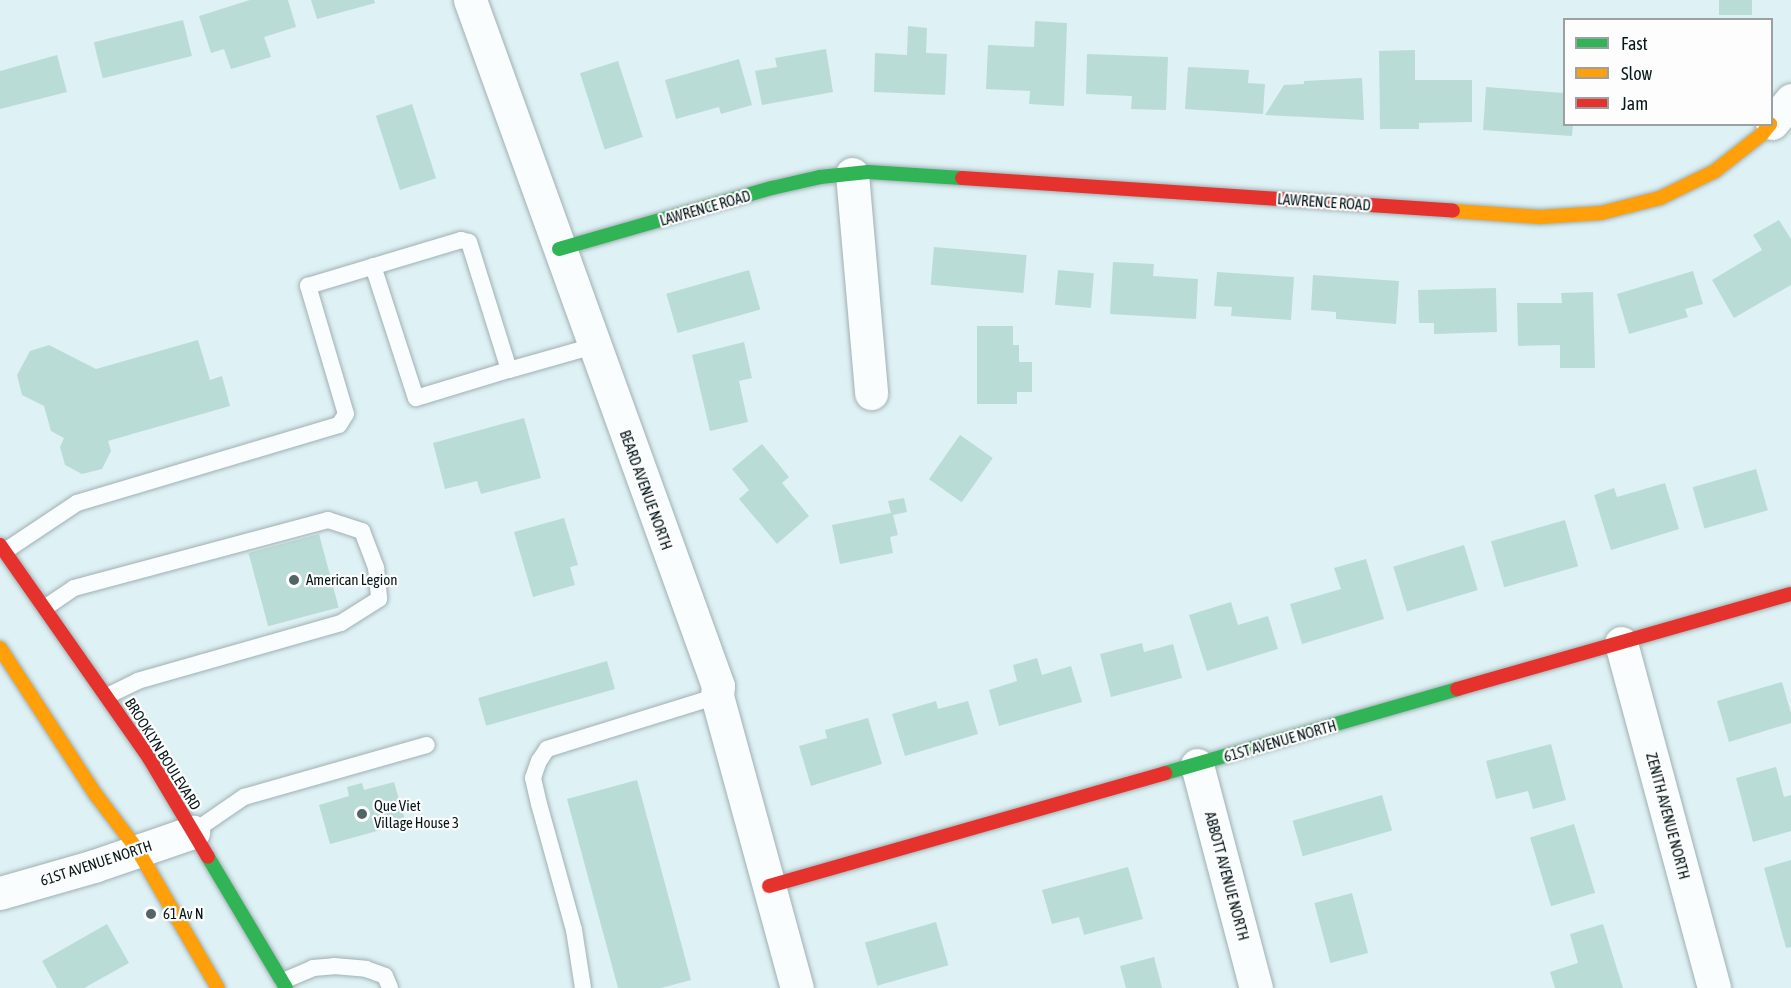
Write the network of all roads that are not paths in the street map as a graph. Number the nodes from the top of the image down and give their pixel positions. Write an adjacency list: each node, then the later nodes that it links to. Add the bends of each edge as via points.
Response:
1 (470, 0): 6 (street, BEARD AVENUE NORTH)
2 (1791, 100): 3 (street, LAWRENCE ROAD)
3 (1773, 122)
4 (1769, 126): 5 (street, LAWRENCE ROAD, via 1715,171 1660,198 1601,213 1540,217 918,174)
5 (852, 174): 6 (street, LAWRENCE ROAD, via 771,188); 10 (street)
6 (559, 249): 8 (street, BEARD AVENUE NORTH)
7 (374, 266): 9 (lane, via 461,240 469,242); 9 (lane, via 416,398); 11 (lane, via 308,286 346,414 339,425 77,503)
8 (594, 346): 9 (lane); 17 (street, BEARD AVENUE NORTH, via 718,686)
9 (509, 370)
10 (871, 393)
11 (3, 548): 13 (street, BROOKLYN BOULEVARD)
12 (1791, 594): 14 (street, 61ST AVENUE NORTH)
13 (46, 607): 16 (street, BROOKLYN BOULEVARD); 16 (lane, via 74,588 328,520 362,531 376,568 379,599 341,623 138,681)
14 (1621, 643): 19 (street, 61ST AVENUE NORTH); 30 (street, ZENITH AVENUE NORTH)
15 (0, 648): 21 (street, via 96,795)
16 (107, 696): 20 (street, BROOKLYN BOULEVARD)
17 (717, 696): 22 (street, BEARD AVENUE NORTH); 27 (lane, via 547,749 539,761 534,778 538,804 574,930)
18 (427, 745): 20 (lane, via 244,797)
19 (1197, 765): 22 (street, 61ST AVENUE NORTH); 29 (street, ABBOTT AVENUE NORTH)
20 (193, 832): 21 (street, 61ST AVENUE NORTH); 24 (street, BROOKLYN BOULEVARD)
21 (137, 849): 23 (street, 61ST AVENUE NORTH, via 94,866); 25 (street)
22 (769, 885): 28 (street, BEARD AVENUE NORTH)
23 (0, 893)
24 (284, 985): 26 (lane, via 313,968 334,966 375,972 385,976)
25 (218, 988)
26 (390, 988)
27 (583, 988)
28 (797, 988)
29 (1256, 988)
30 (1714, 988)

